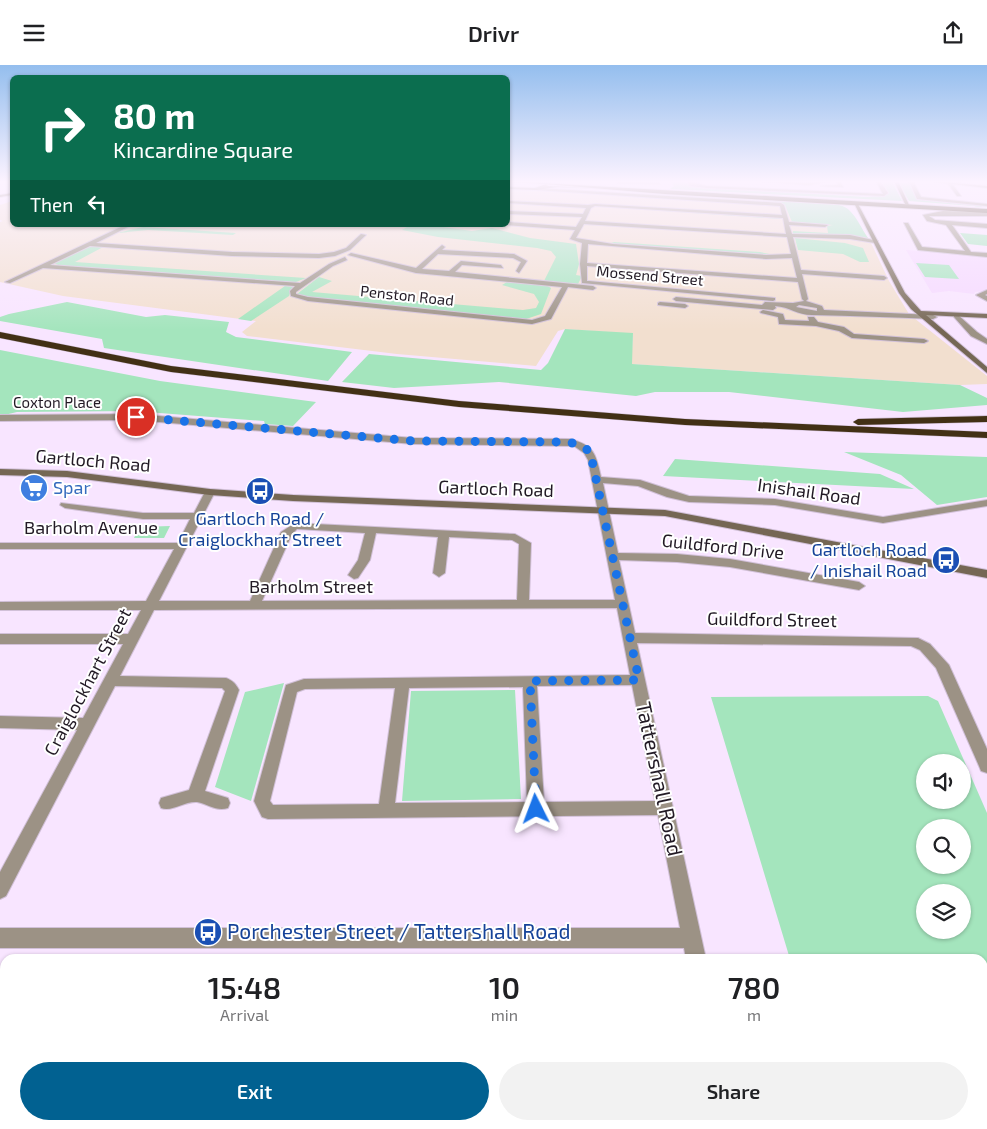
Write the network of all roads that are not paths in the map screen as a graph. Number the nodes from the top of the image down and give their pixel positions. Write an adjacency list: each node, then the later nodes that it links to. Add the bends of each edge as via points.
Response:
1 (117, 231): 12 (street)
2 (578, 231): 11 (street, Mossend Street, via 573,239)
3 (673, 231): 9 (street, via 764,237)
4 (788, 231): 9 (street)
5 (870, 231): 10 (main road)
6 (910, 231): 18 (street, via 920,249)
7 (953, 231): 18 (street)
8 (363, 235): 19 (street)
9 (789, 235): 10 (street); 22 (street)
10 (875, 241): 30 (main road)
11 (585, 242): 22 (street, via 756,256); 24 (street, Mossend Street)
12 (89, 244): 23 (street); 25 (street)
13 (443, 246): 17 (street)
14 (456, 246): 15 (street)
15 (493, 247)
16 (510, 248): 20 (street)
17 (437, 252): 20 (street); 27 (street)
18 (969, 253): 21 (street)
19 (348, 255): 23 (street); 23 (street); 27 (street)
20 (506, 255): 28 (street, via 524,260)
21 (987, 255)
22 (795, 256): 29 (street)
23 (332, 258): 36 (street)
24 (583, 264): 33 (street); 42 (street, Mossend Street, via 584,281 589,283)
25 (42, 266): 34 (street); 36 (street)
26 (500, 267): 31 (street, via 461,263)
27 (416, 271): 31 (street)
28 (519, 271)
29 (799, 272): 32 (street); 33 (street)
30 (892, 273): 48 (main road); 48 (main road, via 902,293)
31 (450, 274): 35 (street)
32 (884, 278)
33 (801, 280): 45 (street)
34 (8, 282)
35 (556, 284): 37 (street); 41 (street, via 554,293)
36 (302, 285): 41 (street, Penston Road, via 293,291 294,297 525,322 548,317)
37 (566, 285): 38 (street); 41 (street, Penston Road)
38 (584, 287): 40 (street); 46 (street)
39 (987, 292): 43 (street, via 979,295)
40 (623, 293): 41 (street, via 582,290); 46 (street)
41 (559, 296)
42 (773, 299)
43 (987, 299)
44 (660, 304): 53 (street, via 776,313 781,315 782,323)
45 (810, 304): 46 (street); 47 (street); 48 (street); 49 (street)
46 (794, 308): 47 (street)
47 (810, 313): 53 (street)
48 (926, 315): 49 (street); 50 (main road); 54 (main road); 60 (main road)
49 (904, 316): 54 (street)
50 (956, 316): 51 (main road); 58 (street)
51 (987, 316)
52 (837, 319): 55 (street, via 843,324)
53 (816, 324): 55 (street)
54 (933, 328): 61 (main road)
55 (841, 329): 57 (street, via 852,336)
56 (0, 335): 63 (highway, via 89,355 194,373 443,402)
57 (924, 341)
58 (987, 342)
59 (0, 343): 66 (highway, via 195,380 442,411 738,434)
60 (987, 363)
61 (987, 371)
62 (0, 418): 68 (street, Coxton Place, via 136,417 413,441 570,442 590,451)
63 (631, 419): 64 (highway, via 848,422); 65 (highway)
64 (987, 419)
65 (987, 435)
66 (987, 445)
67 (0, 472): 69 (main road, Gartloch Road, via 67,474)
68 (597, 480): 70 (street, Inishail Road, via 640,483 689,499 775,502 883,520); 72 (street, Coxton Place)
69 (210, 492): 72 (main road, Gartloch Road, via 476,507); 73 (street, Craiglockhart Street)
70 (987, 503)
71 (65, 505): 73 (street, via 143,516)
72 (604, 510): 78 (street, Tattershall Road); 80 (main road, Gartloch Road, via 688,516)
73 (197, 516): 77 (street, Craiglockhart Street)
74 (372, 529): 75 (street); 81 (street, via 364,560); 85 (street, via 295,526 287,532)
75 (444, 532): 79 (street); 83 (street, via 520,538 525,543)
76 (0, 546): 77 (street, Barholm Avenue)
77 (181, 546): 87 (street, Craiglockhart Street)
78 (613, 556): 82 (street, Guildford Drive, via 730,563); 84 (street, Tattershall Road)
79 (439, 573)
80 (987, 574)
81 (354, 575)
82 (859, 585)
83 (523, 604): 84 (street, Barholm Street); 85 (street, Barholm Street)
84 (623, 604): 88 (street, Tattershall Road)
85 (254, 605): 87 (street, Barholm Street)
86 (0, 606): 87 (street, Barholm Street)
87 (150, 606): 90 (street, Craiglockhart Street)
88 (630, 637): 91 (street, Tattershall Road); 97 (street, Guildford Street, via 913,641 925,647 942,665)
89 (0, 639): 90 (street)
90 (132, 639): 92 (street, Craiglockhart Street)
91 (639, 680): 93 (street); 101 (street, Tattershall Road)
92 (110, 681): 95 (street, Craiglockhart Street); 98 (street, via 226,683 232,690)
93 (530, 681): 94 (street); 102 (street)
94 (403, 683): 103 (street); 103 (street, via 304,684 291,689 262,801 268,812)
95 (88, 724): 96 (street); 104 (street, Craiglockhart Street)
96 (2, 725)
97 (987, 766)
98 (195, 795): 99 (street); 100 (street)
99 (167, 803)
100 (222, 803)
101 (665, 808): 102 (street); 106 (street, Tattershall Road)
102 (536, 809): 103 (street)
103 (386, 811)
104 (0, 890)
105 (0, 938): 106 (street)
106 (692, 938): 107 (street, Tattershall Road)
107 (695, 954)

